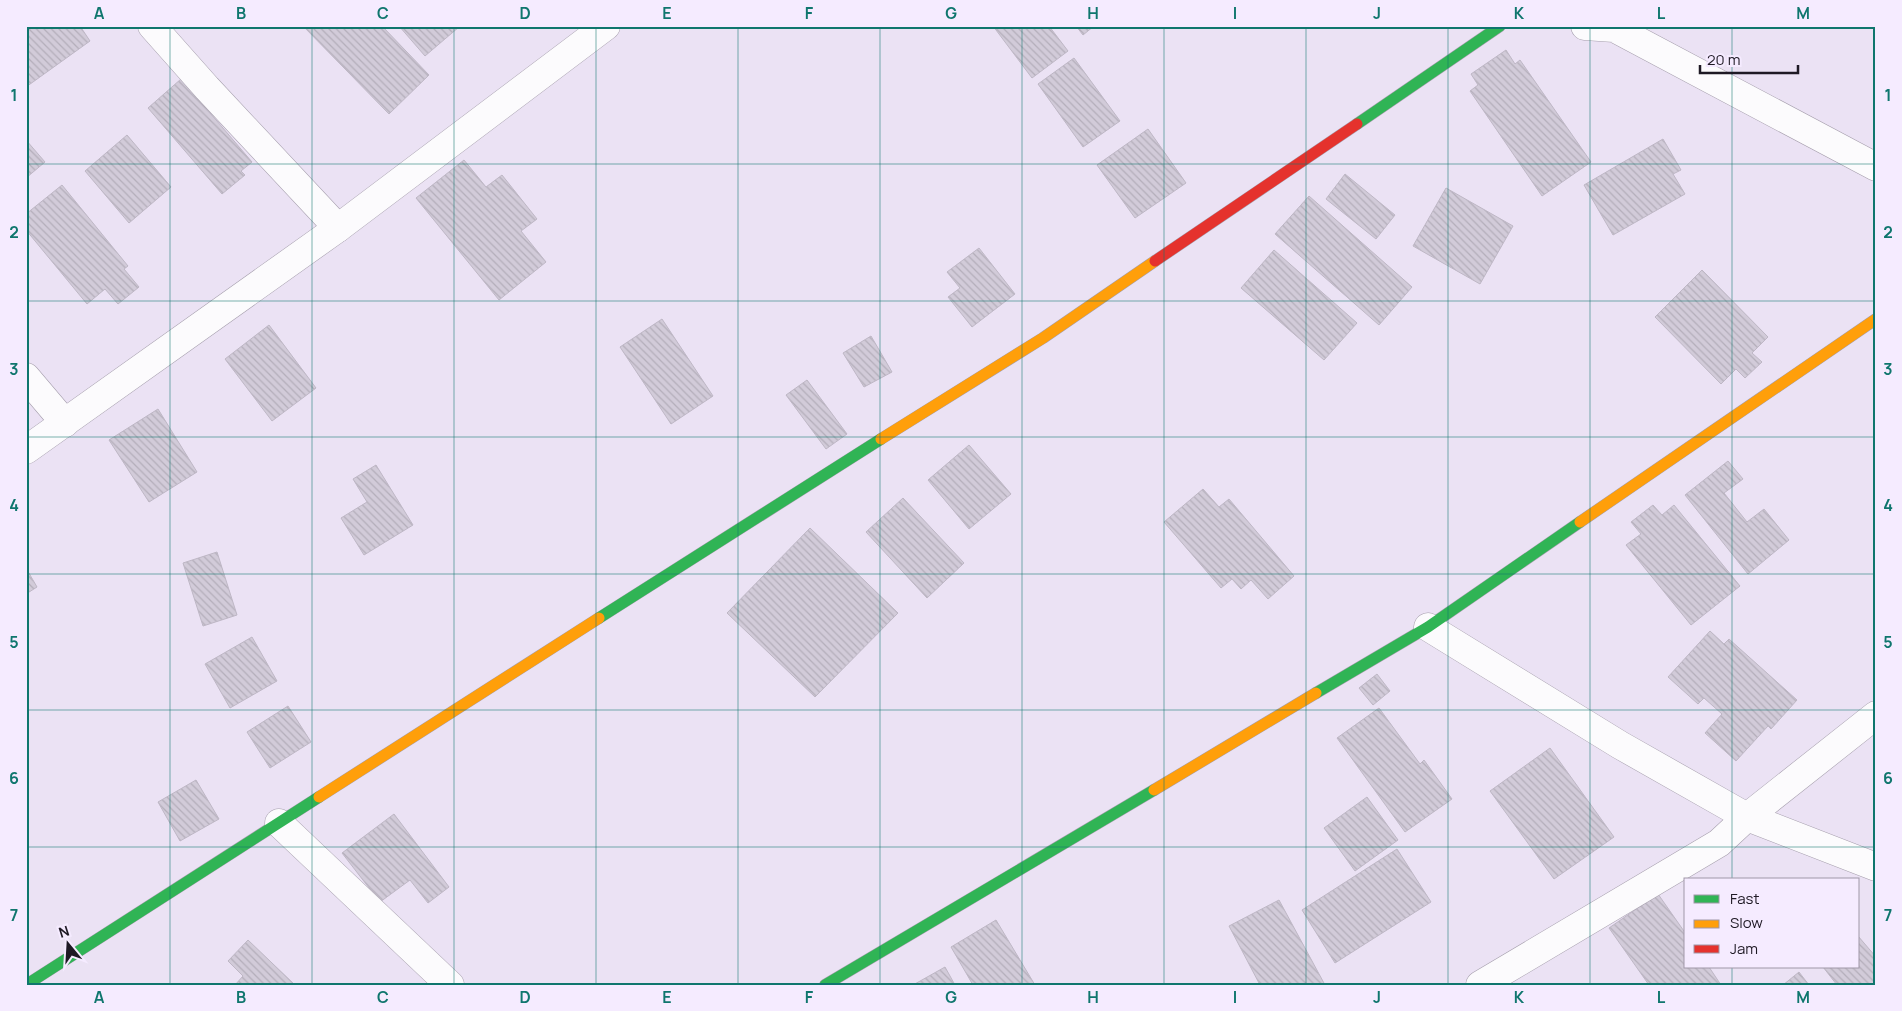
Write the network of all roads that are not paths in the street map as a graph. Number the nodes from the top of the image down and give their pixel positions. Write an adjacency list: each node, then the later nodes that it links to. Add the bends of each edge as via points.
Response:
1 (152, 26): 6 (street)
2 (606, 26): 6 (street)
3 (1500, 26): 14 (street, via 1043,338)
4 (1585, 26): 5 (street, via 1614,28)
5 (1876, 167)
6 (338, 228): 9 (street)
7 (1876, 319): 11 (street)
8 (26, 377): 9 (street)
9 (65, 422): 10 (street)
10 (26, 450)
11 (1428, 627): 13 (street, via 1620,745); 18 (street)
12 (1876, 715): 13 (street)
13 (1747, 817): 15 (street); 19 (street, via 1719,843)
14 (279, 823): 16 (street); 17 (street)
15 (1876, 867)
16 (26, 985)
17 (450, 985)
18 (825, 985)
19 (1480, 985)

